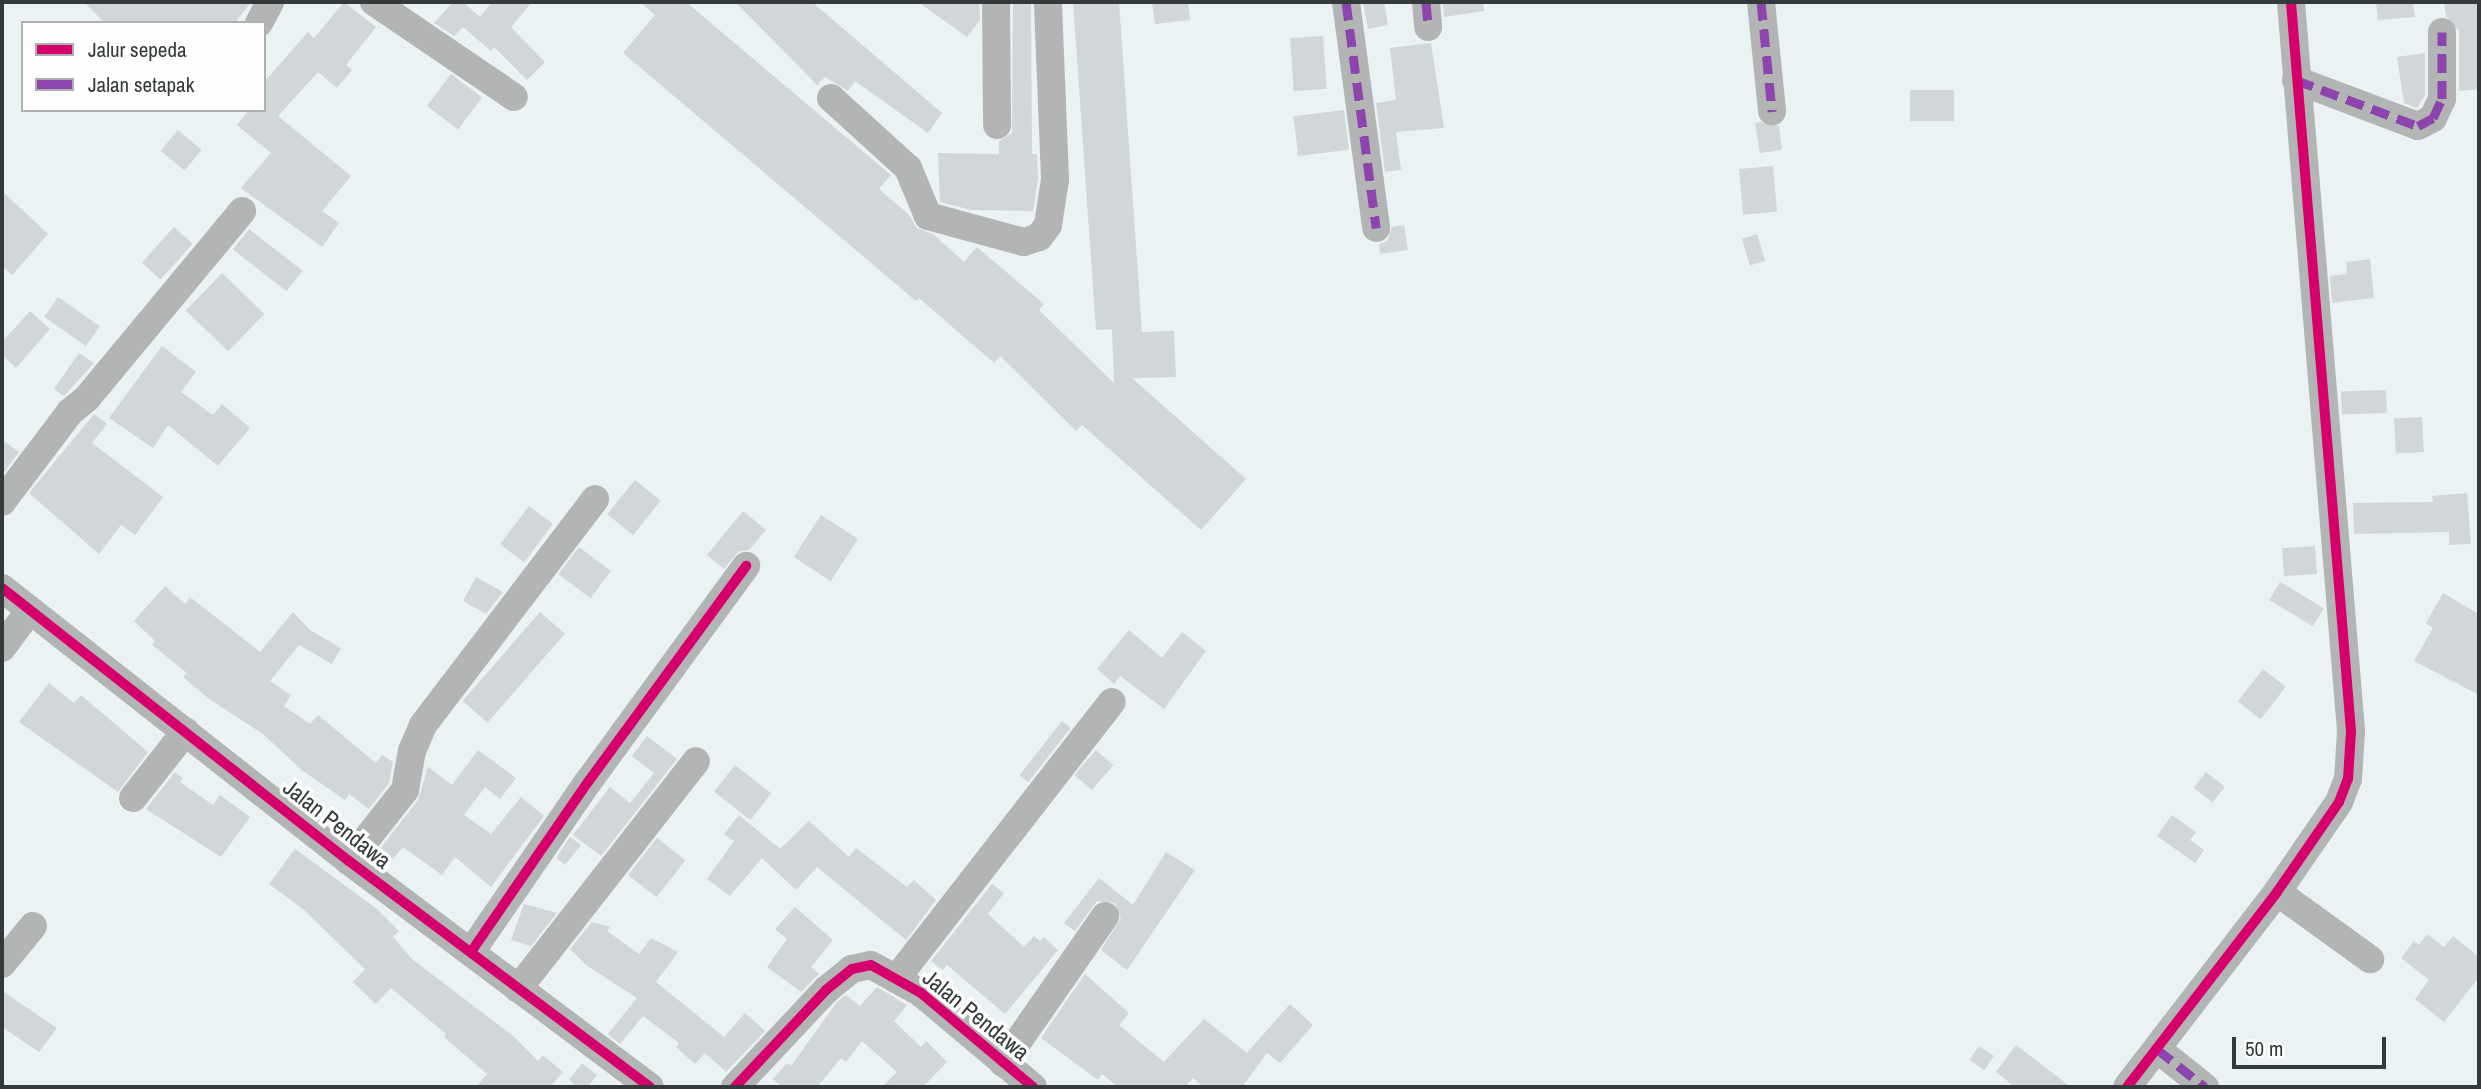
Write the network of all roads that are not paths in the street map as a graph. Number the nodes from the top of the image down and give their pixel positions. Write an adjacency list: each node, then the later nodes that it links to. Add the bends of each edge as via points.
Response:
1 (270, 2): 8 (street)
2 (374, 2): 11 (street)
3 (996, 2): 14 (street)
4 (1048, 2): 12 (street, via 1055,179 1048,225 1039,237 1024,242 928,216 908,168)
5 (1346, 2): 16 (street)
6 (1761, 2): 13 (street)
7 (2291, 2): 10 (street)
8 (260, 21)
9 (2442, 32): 10 (street, via 2442,99 2433,118 2418,126)
10 (2296, 80): 28 (street, via 2351,757 2339,802)
11 (514, 97)
12 (831, 98)
13 (1772, 111)
14 (997, 125)
15 (242, 211): 18 (street, via 87,398 70,411)
16 (1376, 228)
17 (595, 499): 27 (street, via 423,725 412,751 405,790)
18 (2, 502)
19 (746, 566): 31 (street)
20 (2, 588): 21 (street, Jalan Pendawa)
21 (30, 610): 22 (street); 24 (street, Jalan Pendawa)
22 (2, 648)
23 (1112, 702): 34 (street)
24 (186, 731): 26 (street); 27 (street, Jalan Pendawa)
25 (696, 761): 35 (street)
26 (133, 798)
27 (349, 861): 31 (street, Jalan Pendawa)
28 (2277, 892): 32 (street); 36 (street)
29 (1105, 916): 37 (street)
30 (33, 926): 33 (street)
31 (471, 952): 35 (street, Jalan Pendawa)
32 (2370, 959)
33 (2, 964)
34 (896, 979): 37 (street, Jalan Pendawa, via 921,993); 39 (street, Jalan Pendawa, via 871,965 852,969 826,990)
35 (519, 989): 38 (street, Jalan Pendawa)
36 (2157, 1049): 41 (street); 42 (street)
37 (1003, 1063): 40 (street, Jalan Pendawa)
38 (650, 1087)
39 (735, 1087)
40 (1033, 1087)
41 (2127, 1087)
42 (2205, 1087)

